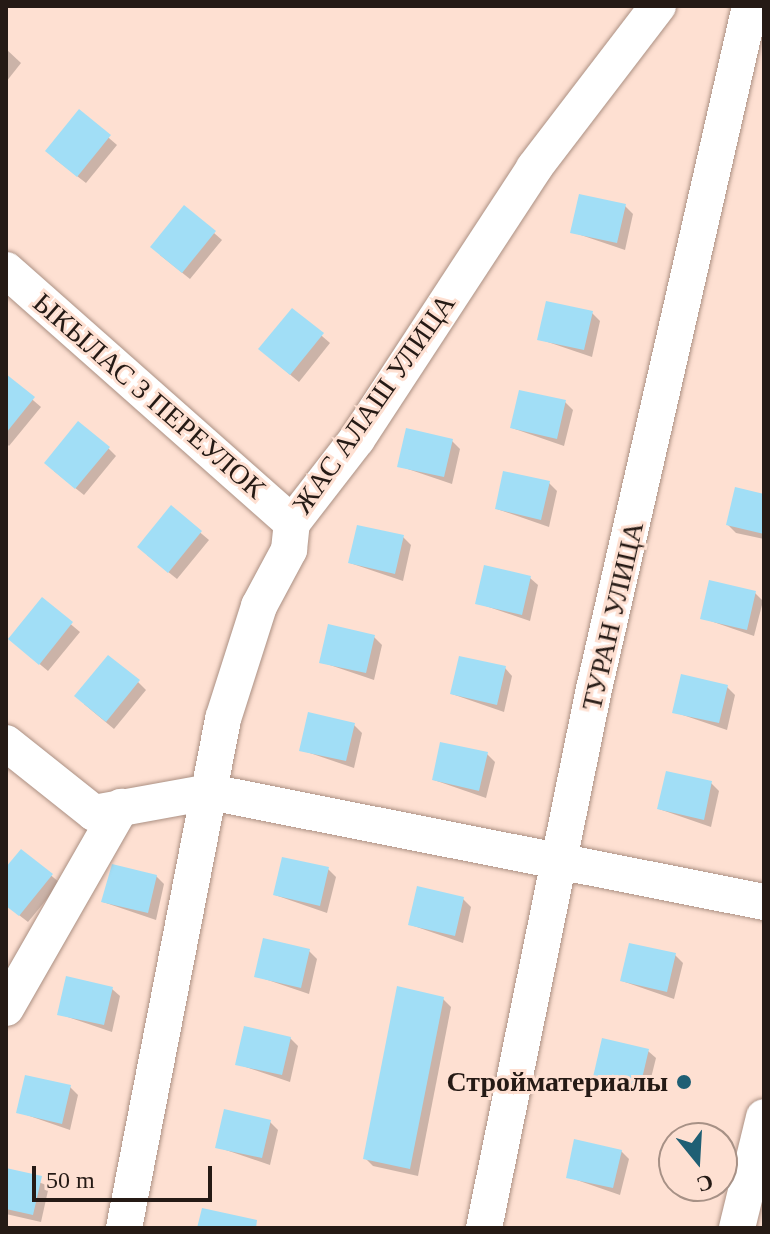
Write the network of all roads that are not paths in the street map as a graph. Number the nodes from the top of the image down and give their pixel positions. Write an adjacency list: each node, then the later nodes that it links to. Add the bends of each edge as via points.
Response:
1 (658, 6): 4 (street, ЖАС АЛАШ УЛИЦА, via 534,168 357,439)
2 (750, 6): 8 (street, ТУРАН УЛИЦА)
3 (6, 270): 4 (street, ЫКЫЛАС 3 ПЕРЕУЛОК)
4 (292, 523): 6 (street, ЖАС АЛАШ УЛИЦА, via 289,550 259,606 223,719)
5 (6, 743): 7 (street, via 75,805 94,813)
6 (210, 792): 7 (street); 8 (street); 12 (street, ЖАС АЛАШ УЛИЦА)
7 (121, 807): 10 (street)
8 (560, 865): 9 (street); 13 (street, ТУРАН УЛИЦА)
9 (764, 902)
10 (6, 1008)
11 (764, 1117): 14 (street)
12 (124, 1228)
13 (484, 1228)
14 (737, 1228)

